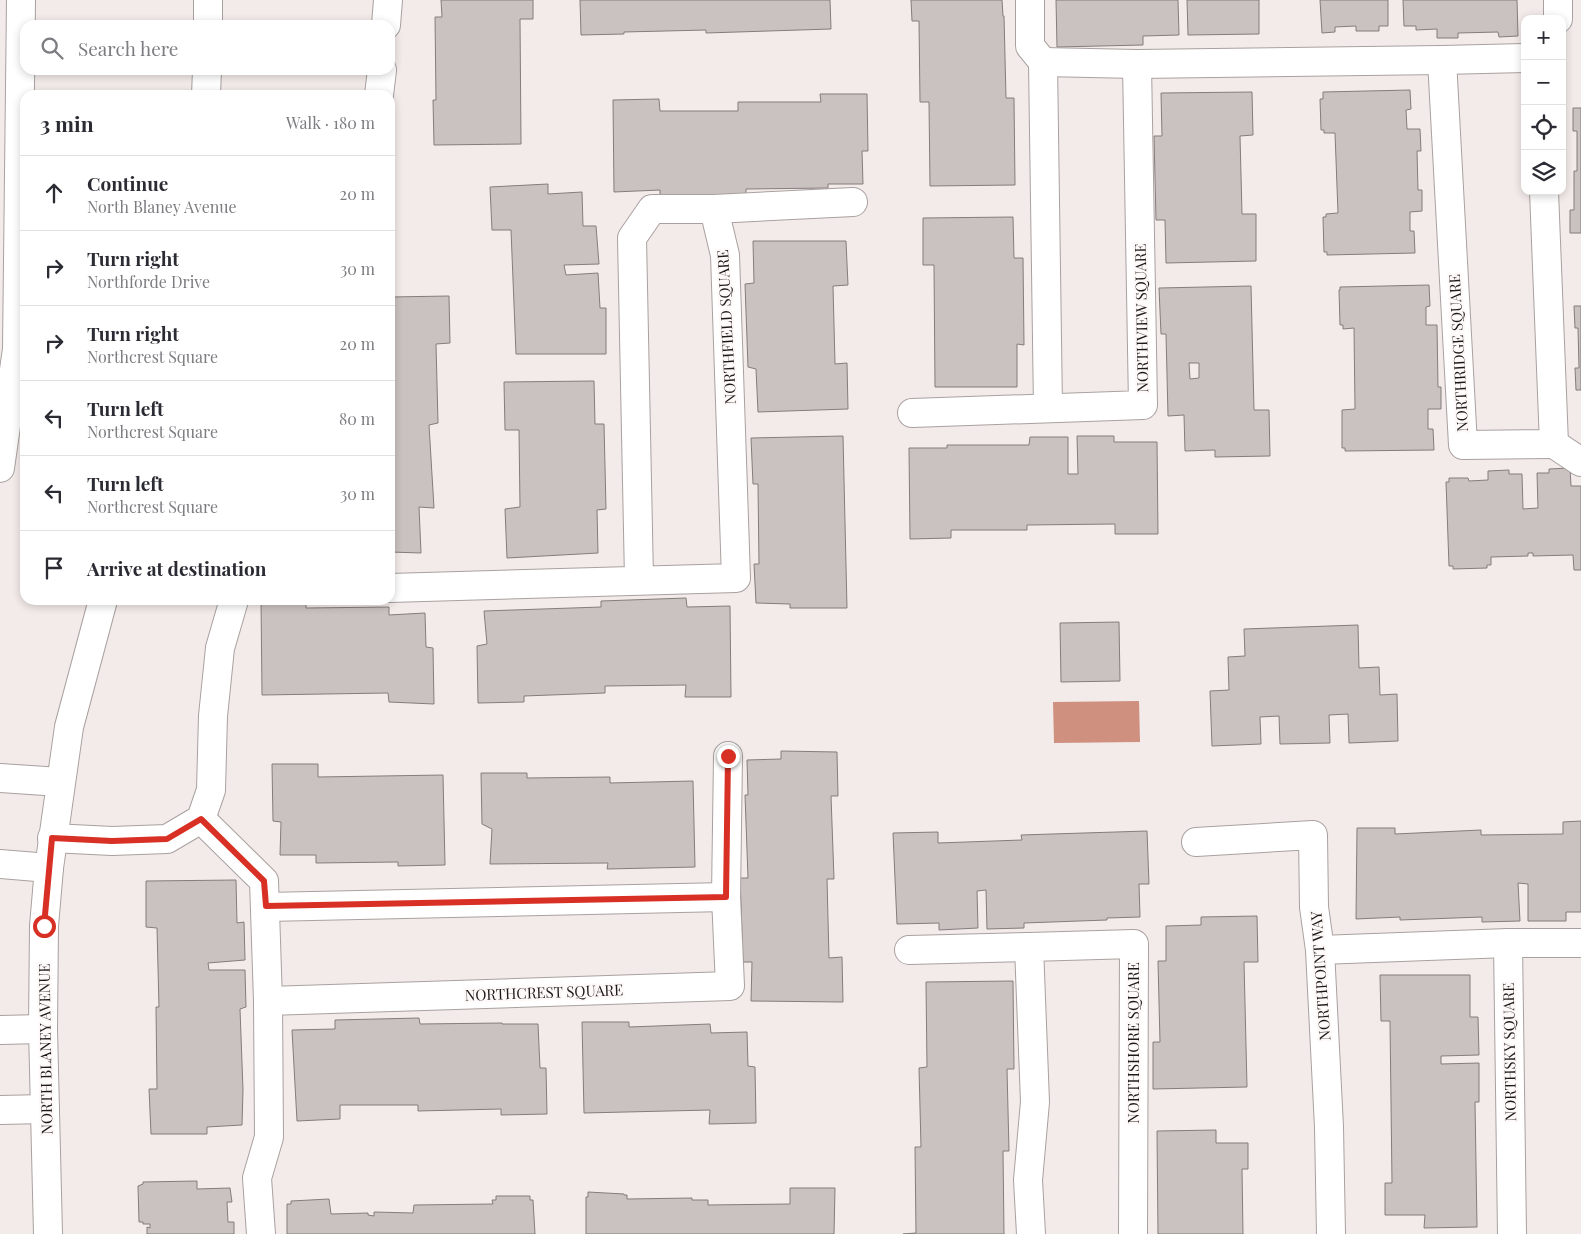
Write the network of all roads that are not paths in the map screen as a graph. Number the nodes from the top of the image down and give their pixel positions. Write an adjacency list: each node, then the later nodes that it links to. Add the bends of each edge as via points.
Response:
1 (21, 0): 7 (street)
2 (208, 0): 8 (street)
3 (388, 0): 9 (street)
4 (1030, 0): 12 (street, via 1030,46)
5 (1558, 0): 6 (street)
6 (1558, 15)
7 (21, 20)
8 (208, 20)
9 (386, 20)
10 (1521, 58): 11 (street)
11 (1442, 60): 13 (street); 24 (street, NORTHRIDGE SQUARE, via 1464,445)
12 (1043, 62): 13 (street); 22 (street)
13 (1137, 64): 22 (street, NORTHVIEW SQUARE, via 1142,405)
14 (20, 75): 26 (street, via 17,349)
15 (207, 75): 17 (street)
16 (381, 75): 18 (street)
17 (206, 90)
18 (380, 90)
19 (1544, 195): 24 (street)
20 (853, 202): 21 (street)
21 (714, 209): 27 (street, via 652,209 632,238); 27 (street, NORTHFIELD SQUARE, via 725,255 736,578)
22 (1048, 408): 23 (street)
23 (912, 413)
24 (1554, 444): 25 (street)
25 (1581, 462)
26 (0, 468)
27 (639, 579): 28 (street, NORTHFIELD SQUARE)
28 (395, 588)
29 (102, 605): 33 (street, NORTH BLANEY AVENUE, via 69,728)
30 (233, 605): 34 (street, via 220,648 213,716 211,790)
31 (728, 756): 39 (street, NORTHCREST SQUARE)
32 (0, 778): 33 (street)
33 (60, 782): 35 (street, NORTH BLANEY AVENUE)
34 (201, 819): 35 (street, via 167,839); 40 (street, via 264,881)
35 (52, 838): 38 (street, NORTH BLANEY AVENUE)
36 (1196, 842): 45 (street, NORTHPOINT WAY, via 1313,835 1314,907)
37 (0, 864): 38 (street)
38 (49, 868): 47 (street, NORTH BLANEY AVENUE, via 44,926)
39 (726, 897): 40 (street); 46 (street, NORTHCREST SQUARE, via 730,986)
40 (266, 906): 46 (street)
41 (1581, 942): 42 (street)
42 (1508, 943): 45 (street); 56 (street, NORTHSKY SQUARE)
43 (1029, 947): 44 (street); 53 (street, via 1035,1102 1028,1180); 54 (street, NORTHSHORE SQUARE, via 1134,944)
44 (909, 950)
45 (1320, 950): 55 (street, NORTHPOINT WAY)
46 (268, 1001): 52 (street, via 269,1138 257,1178)
47 (43, 1029): 48 (street); 49 (street, NORTH BLANEY AVENUE)
48 (0, 1030)
49 (45, 1109): 50 (street); 51 (street, NORTH BLANEY AVENUE)
50 (0, 1110)
51 (48, 1234)
52 (261, 1234)
53 (1031, 1234)
54 (1133, 1234)
55 (1331, 1234)
56 (1512, 1234)

